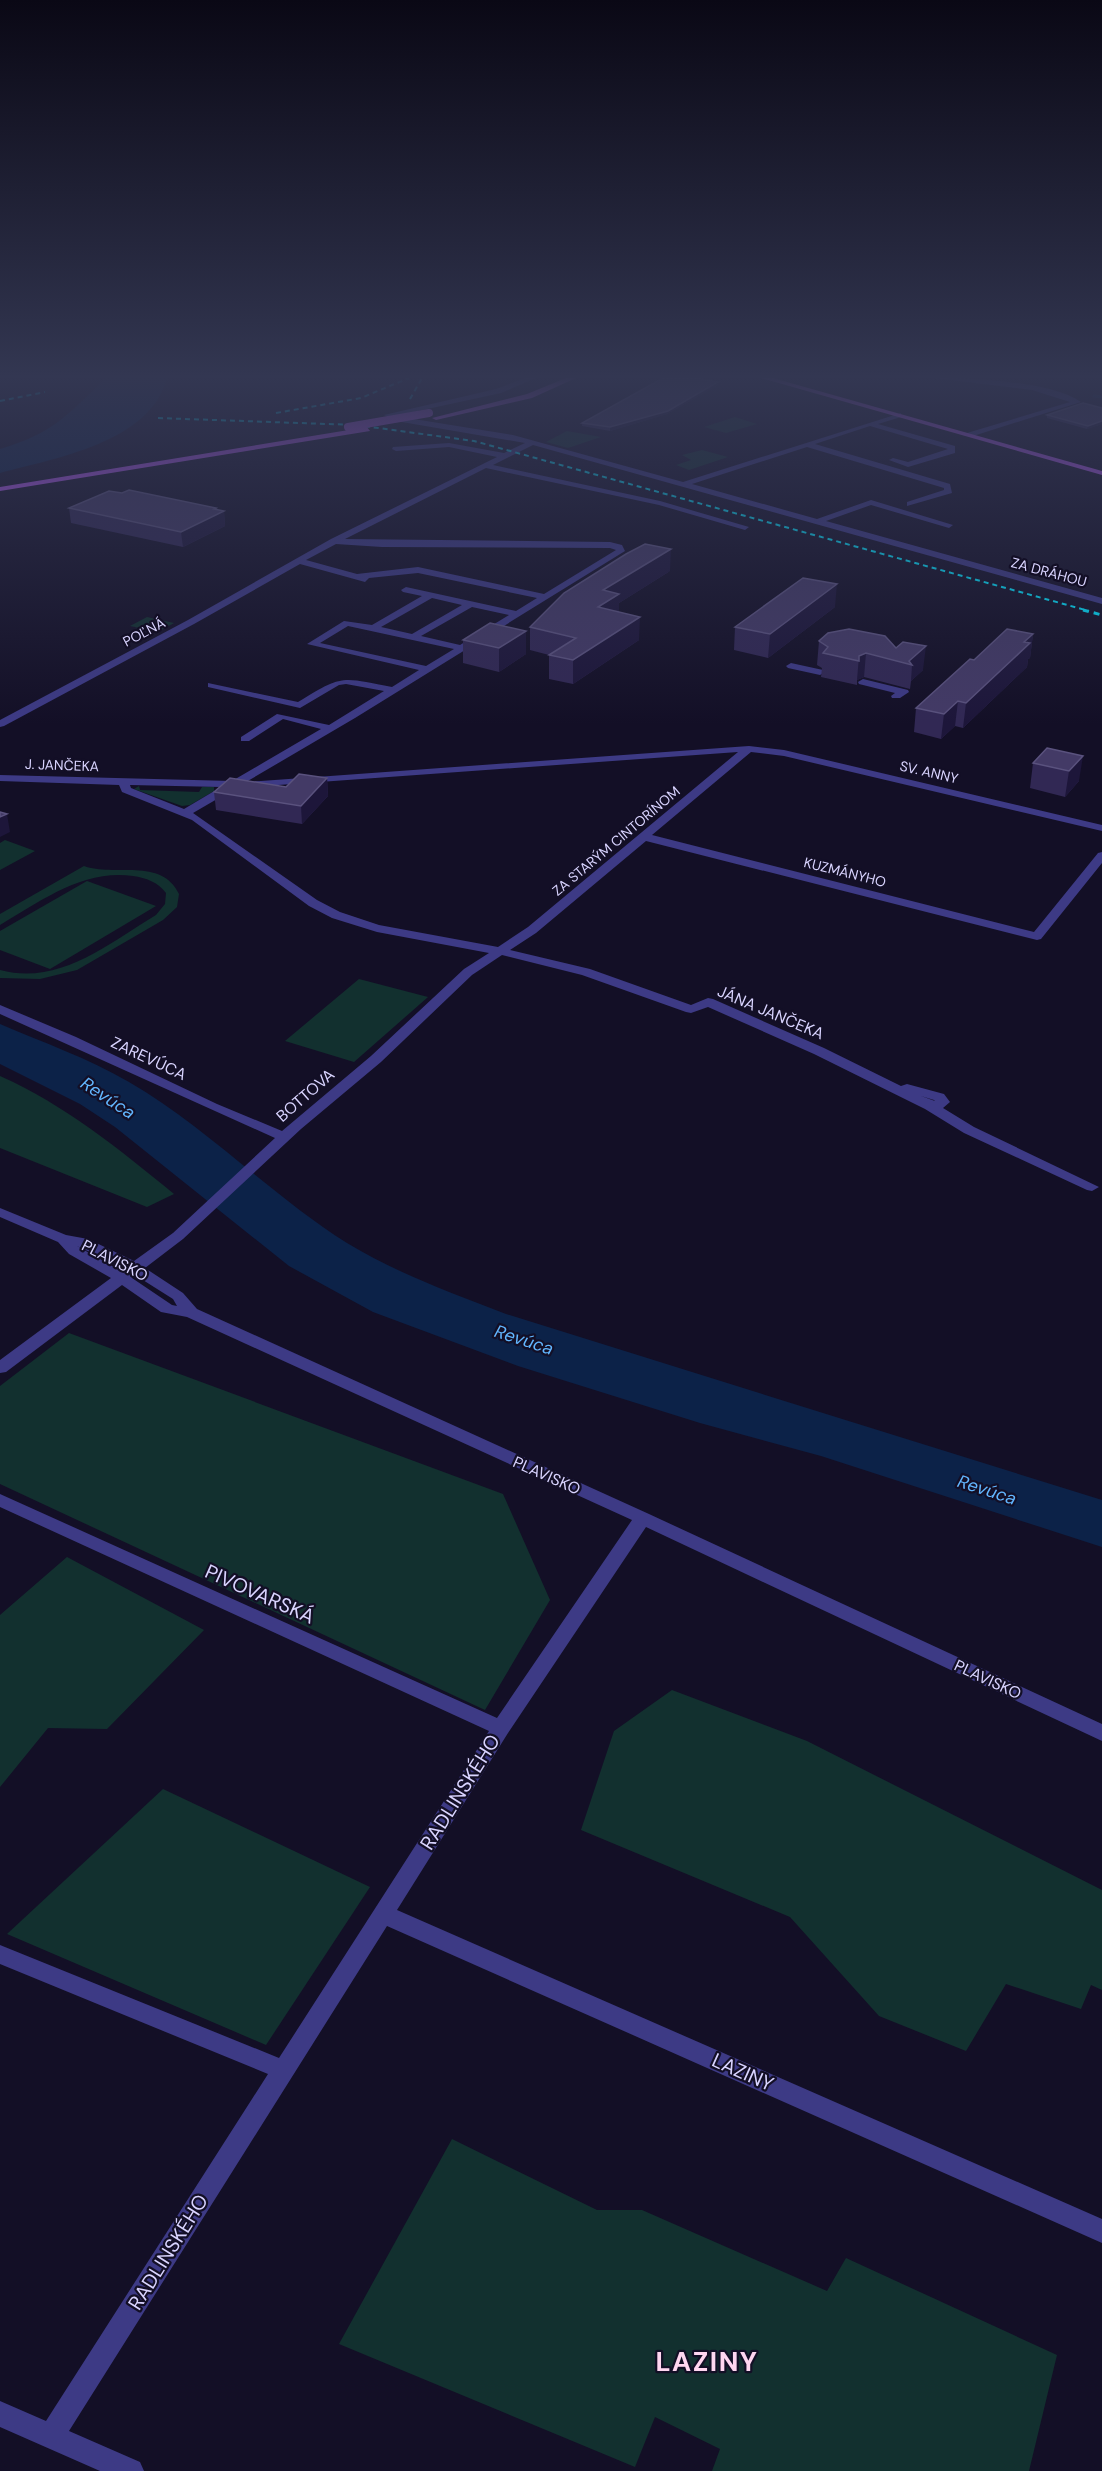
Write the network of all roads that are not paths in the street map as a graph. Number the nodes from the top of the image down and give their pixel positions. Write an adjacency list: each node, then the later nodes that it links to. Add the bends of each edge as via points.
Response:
1 (431, 493): 9 (street, POĽNÁ)
2 (614, 493): 8 (street)
3 (711, 493): 6 (street, ZA DRÁHOU)
4 (942, 493): 5 (street)
5 (911, 504)
6 (816, 522): 7 (street, via 871,502); 16 (street, ZA DRÁHOU)
7 (950, 525)
8 (745, 527)
9 (334, 541): 10 (street, POĽNÁ); 15 (street, via 619,547 621,551 617,554)
10 (298, 561): 11 (street); 29 (street, POĽNÁ)
11 (355, 577): 12 (street); 15 (street, via 418,570)
12 (376, 581)
13 (406, 590): 14 (street)
14 (431, 595): 17 (street); 19 (street)
15 (544, 597): 18 (street)
16 (1102, 601)
17 (470, 604): 18 (street); 20 (street)
18 (516, 614): 21 (street)
19 (373, 628): 20 (street); 23 (street, via 347,623 312,644)
20 (413, 637): 21 (street)
21 (461, 648): 23 (street)
22 (791, 666): 24 (street)
23 (427, 669): 27 (street)
24 (820, 672)
25 (863, 682): 28 (street, via 904,692)
26 (212, 685): 27 (street, via 300,705 346,681)
27 (392, 690): 30 (street)
28 (896, 696)
29 (0, 724)
30 (330, 728): 31 (street, via 281,716); 35 (street)
31 (245, 739)
32 (749, 749): 35 (street, SV. ANNY); 37 (street, SV. ANNY, via 784,753); 38 (street, ZA STARÝM CINTORÍNOM)
33 (0, 778): 34 (street, J. JANČEKA)
34 (123, 782): 35 (street, J. JANČEKA); 36 (street, JÁNA JANČEKA, via 126,790)
35 (234, 784): 36 (street)
36 (184, 813): 40 (street, JÁNA JANČEKA, via 336,915 422,938)
37 (1102, 828)
38 (645, 837): 39 (street, KUZMÁNYHO, via 1037,936); 40 (street, ZA STARÝM CINTORÍNOM, via 532,930)
39 (1102, 855)
40 (499, 951): 42 (street, BOTTOVA, via 468,972 376,1059); 43 (street, JÁNA JANČEKA, via 586,972 691,1009 708,1002 887,1085 939,1096 943,1102 930,1106 969,1130)
41 (0, 1009): 42 (street, ZAREVÚCA)
42 (284, 1137): 46 (street, BOTTOVA)
43 (1092, 1187)
44 (0, 1212): 45 (street, PLAVISKO)
45 (63, 1239): 46 (street, PLAVISKO, via 83,1242); 47 (street, via 74,1251)
46 (136, 1269): 47 (street, BOTTOVA); 48 (street, PLAVISKO, via 178,1296)
47 (123, 1279): 48 (street, via 166,1309); 49 (street, BOTTOVA)
48 (192, 1313): 51 (street, PLAVISKO)
49 (0, 1368)
50 (0, 1500): 52 (street, PIVOVARSKÁ)
51 (643, 1518): 52 (street, RADLINSKÉHO); 53 (street, PLAVISKO)
52 (501, 1728): 54 (street, RADLINSKÉHO)
53 (1102, 1733)
54 (383, 1914): 56 (street, RADLINSKÉHO); 57 (street, LAZINY)
55 (0, 1954): 56 (street)
56 (283, 2070): 59 (street, RADLINSKÉHO)
57 (1102, 2231)
58 (0, 2414): 59 (street)
59 (52, 2435): 60 (street)
60 (131, 2471)

